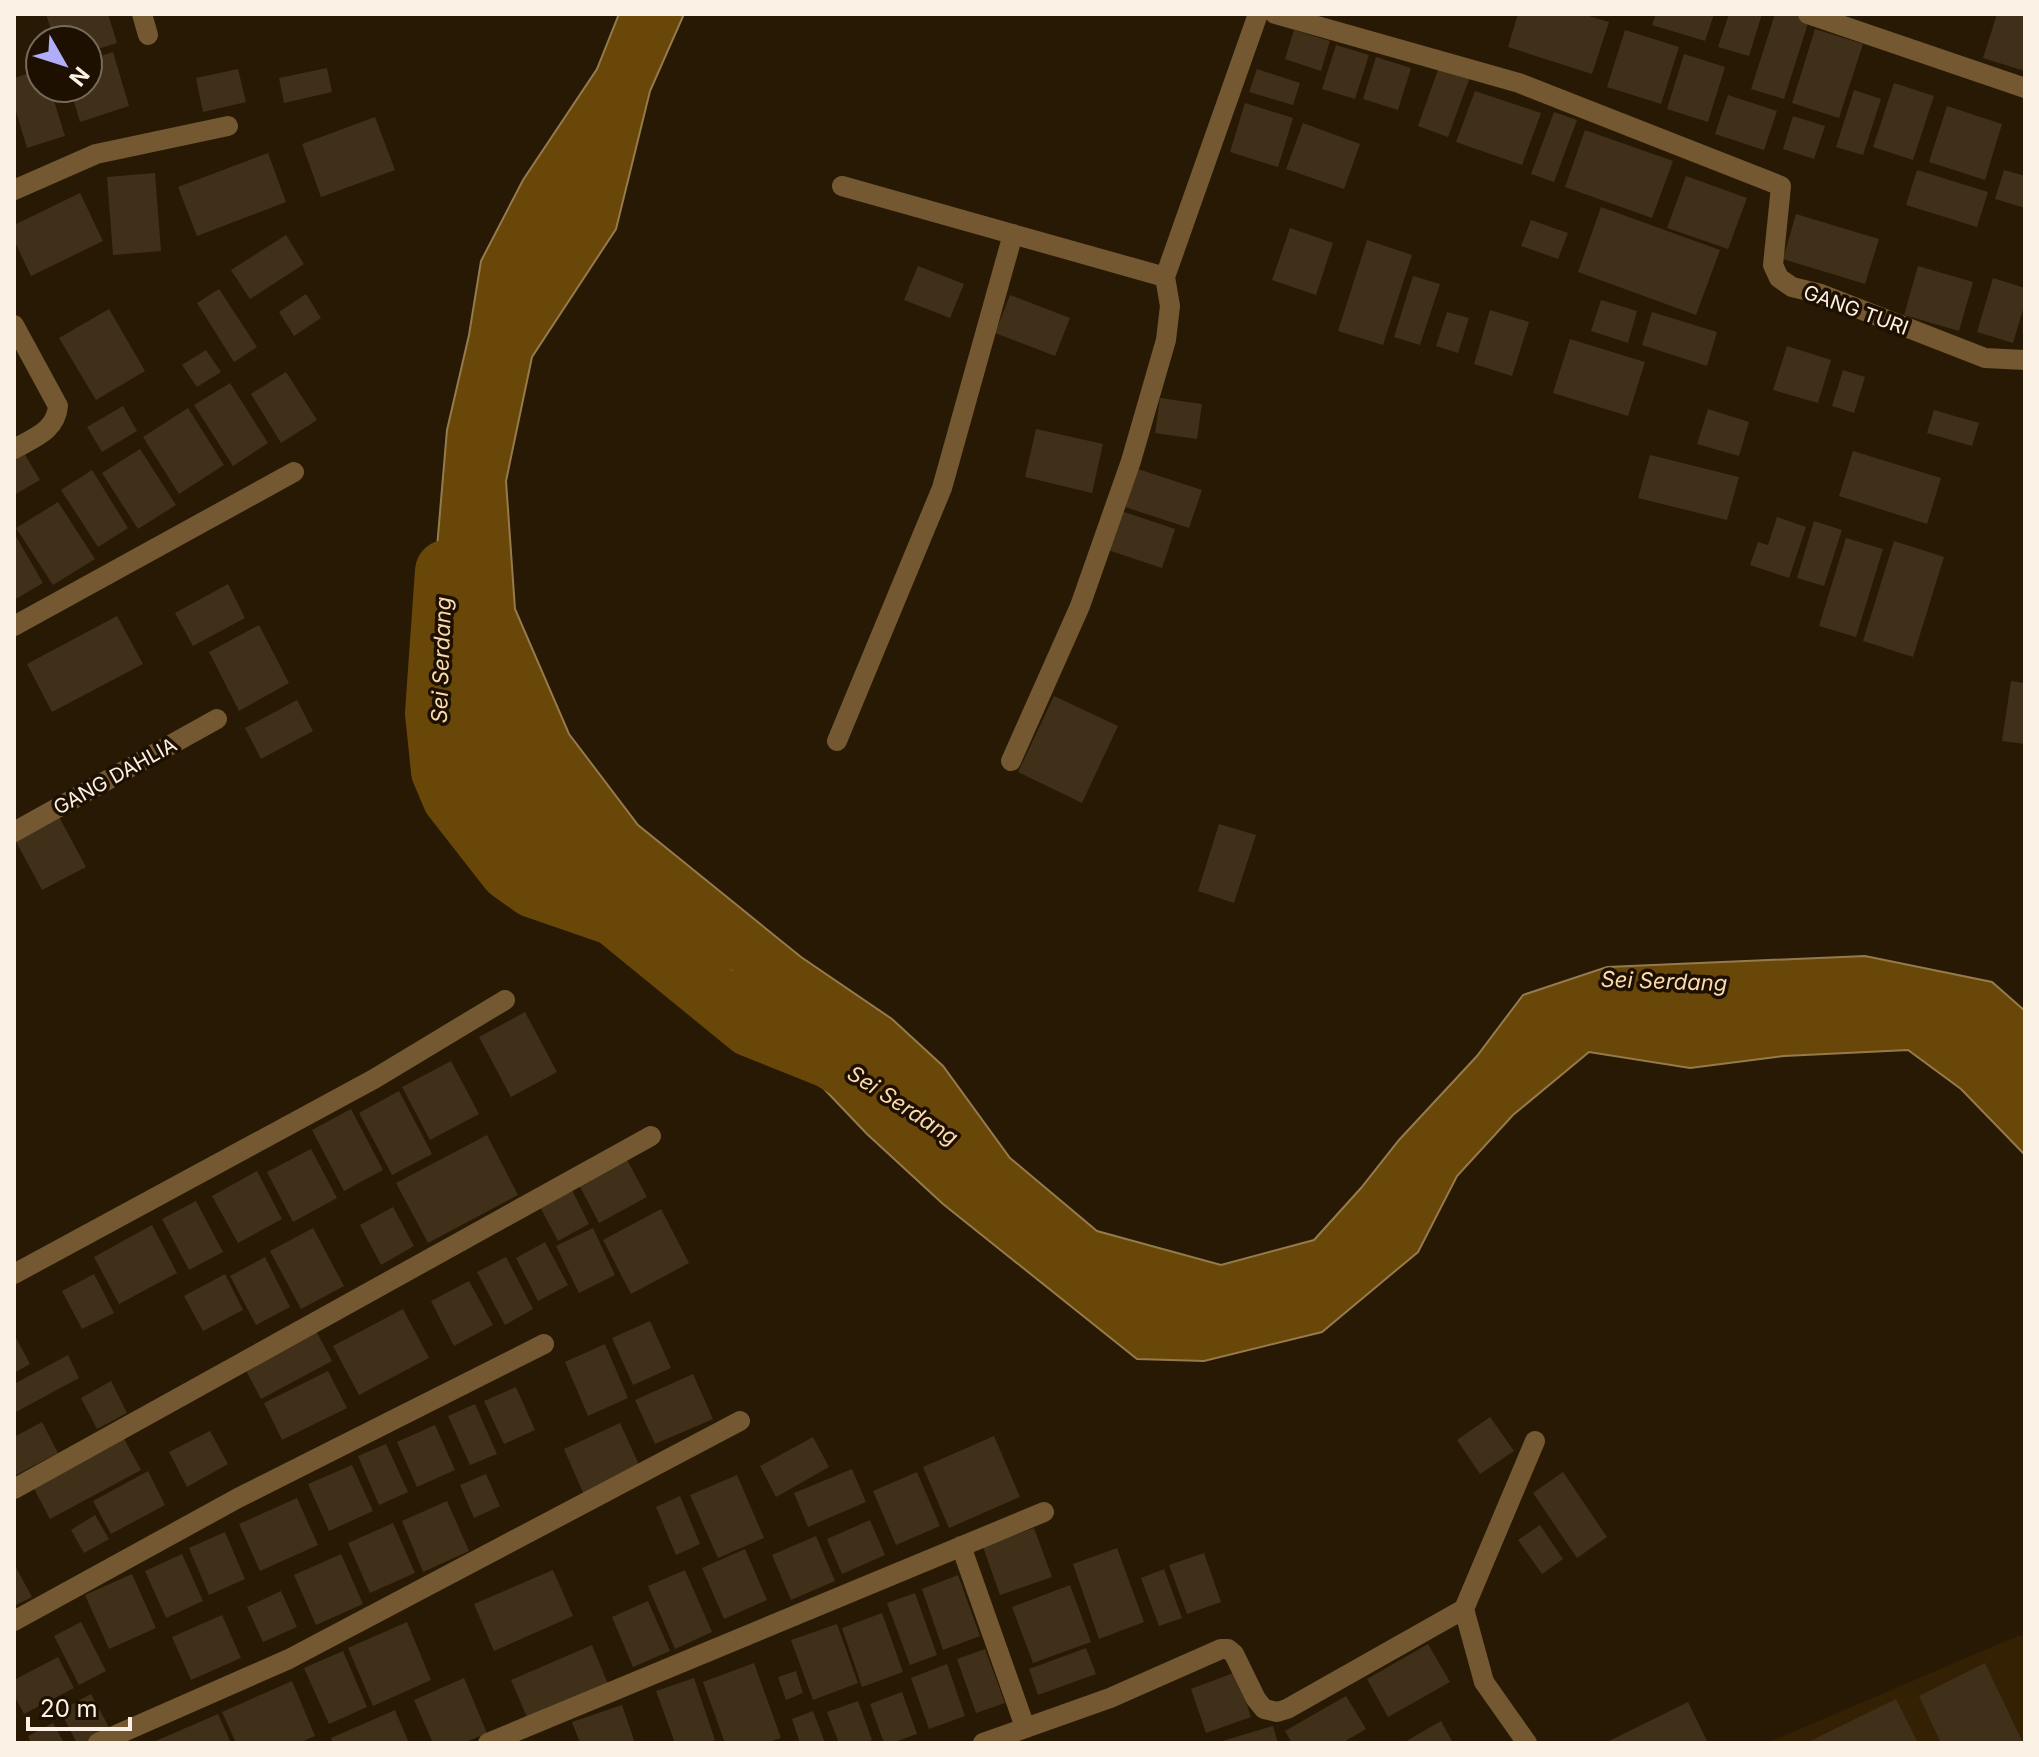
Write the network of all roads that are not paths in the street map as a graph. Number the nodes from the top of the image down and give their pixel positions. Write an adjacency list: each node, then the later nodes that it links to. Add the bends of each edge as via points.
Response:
1 (142, 14): 5 (street)
2 (1258, 14): 11 (street)
3 (1275, 14): 13 (street, GANG TURI, via 1519,83 1781,186 1773,265 1779,278 1985,358)
4 (1808, 14): 6 (street)
5 (148, 35)
6 (2025, 88)
7 (228, 126): 9 (street, via 96,154)
8 (842, 186): 10 (street)
9 (14, 190)
10 (1013, 234): 11 (street); 18 (street, via 942,488)
11 (1165, 277): 19 (street, via 1170,306 1166,340 1131,461 1080,606)
12 (14, 325): 14 (street, via 58,406 50,428)
13 (2025, 360)
14 (14, 449)
15 (294, 472): 16 (street)
16 (14, 626)
17 (217, 719): 20 (street, GANG DAHLIA)
18 (837, 741)
19 (1011, 761)
20 (14, 832)
21 (505, 1000): 23 (street, via 374,1079)
22 (651, 1136): 27 (street)
23 (14, 1274)
24 (544, 1344): 31 (street, via 238,1498)
25 (740, 1421): 33 (street, via 289,1659)
26 (1535, 1441): 30 (street)
27 (14, 1489)
28 (1044, 1512): 29 (street)
29 (961, 1546): 32 (street); 34 (street)
30 (1464, 1609): 32 (street, via 1277,1712 1264,1709 1234,1654 1221,1649 1110,1698); 36 (street, via 1484,1682)
31 (14, 1621)
32 (1025, 1727): 35 (street)
33 (98, 1743)
34 (488, 1743)
35 (983, 1743)
36 (1525, 1743)

